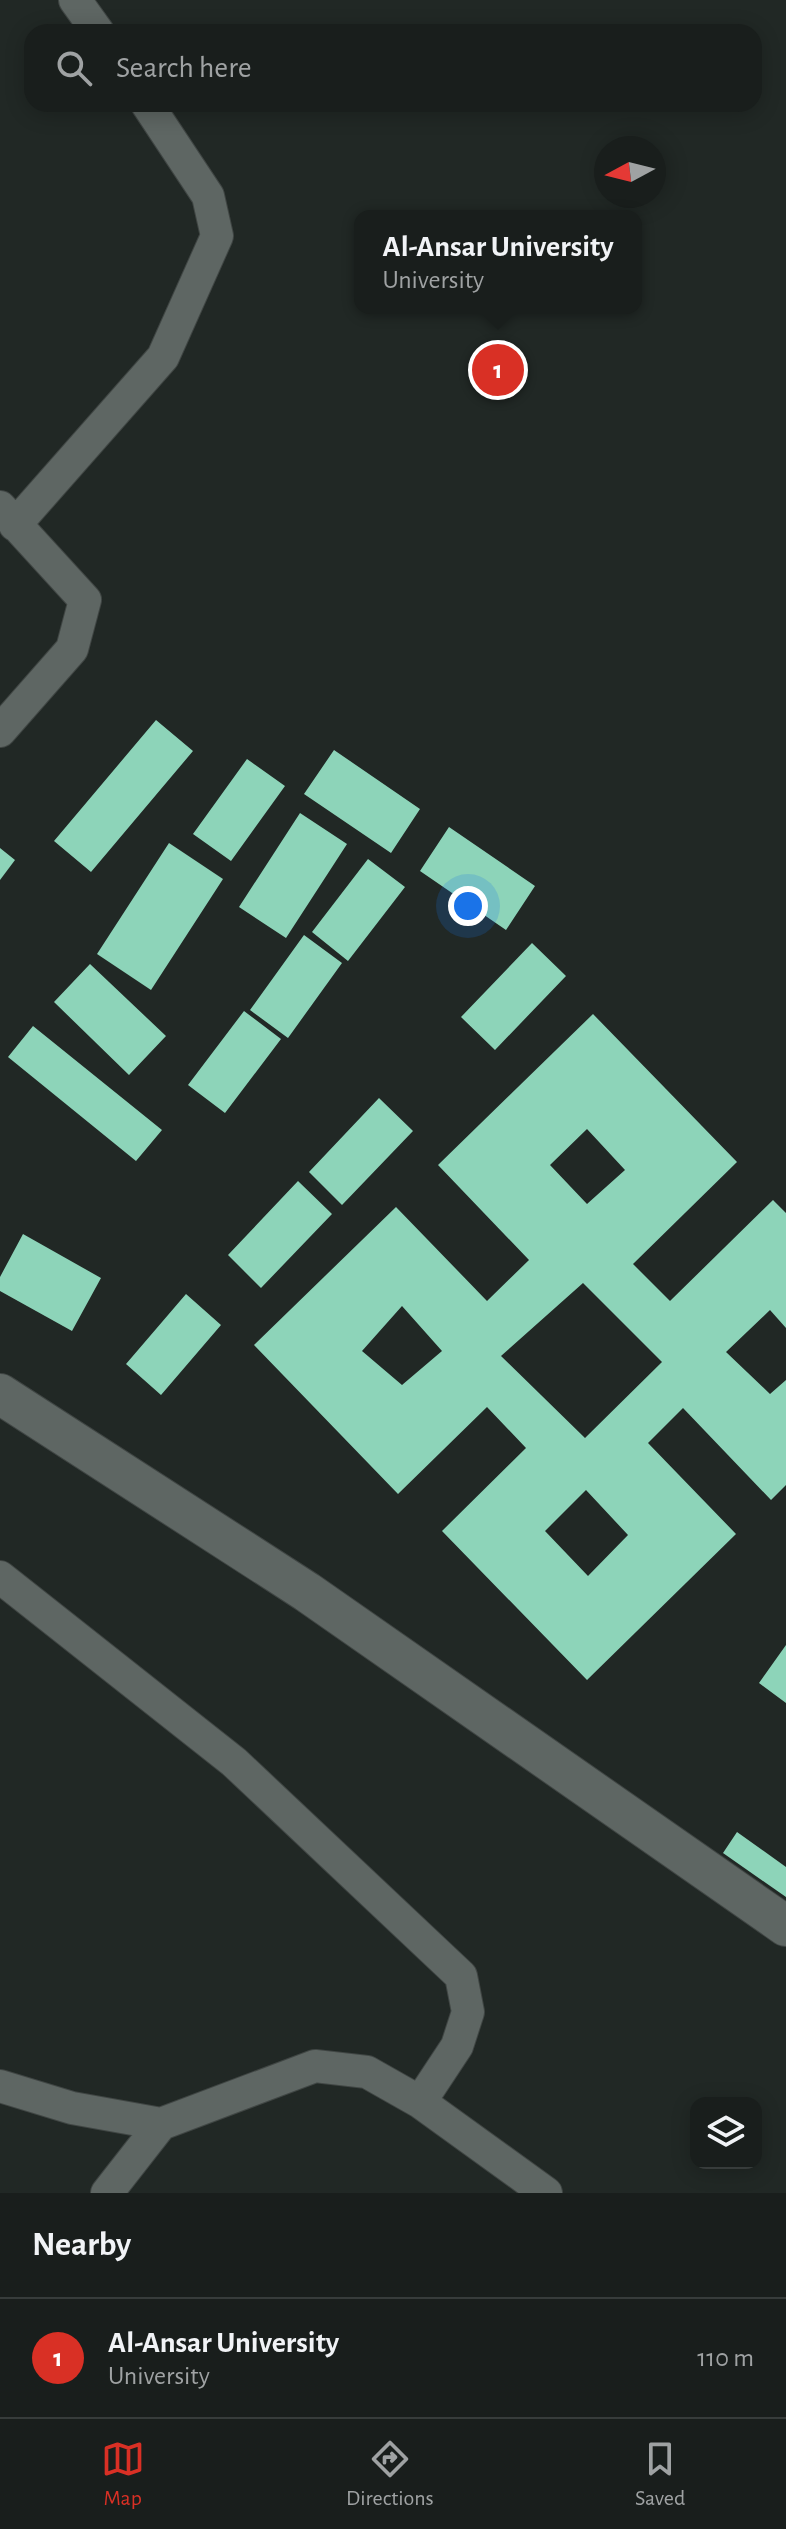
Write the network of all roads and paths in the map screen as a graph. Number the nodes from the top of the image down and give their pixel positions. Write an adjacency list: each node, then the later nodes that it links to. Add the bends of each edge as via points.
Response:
1 (75, 0): 2 (street)
2 (92, 24)
3 (152, 112): 4 (street, via 208,196 217,236 163,357)
4 (8, 516): 5 (street, via 85,600 72,649)
5 (0, 731)
6 (0, 1394): 8 (street, via 307,1592)
7 (0, 1577): 10 (street, via 234,1762 461,1976 468,2012 457,2046)
8 (786, 1926)
9 (0, 2086): 11 (street, via 72,2108)
10 (420, 2102): 11 (street, via 367,2072 315,2066); 12 (street)
11 (161, 2124): 13 (street)
12 (536, 2190)
13 (107, 2193)

